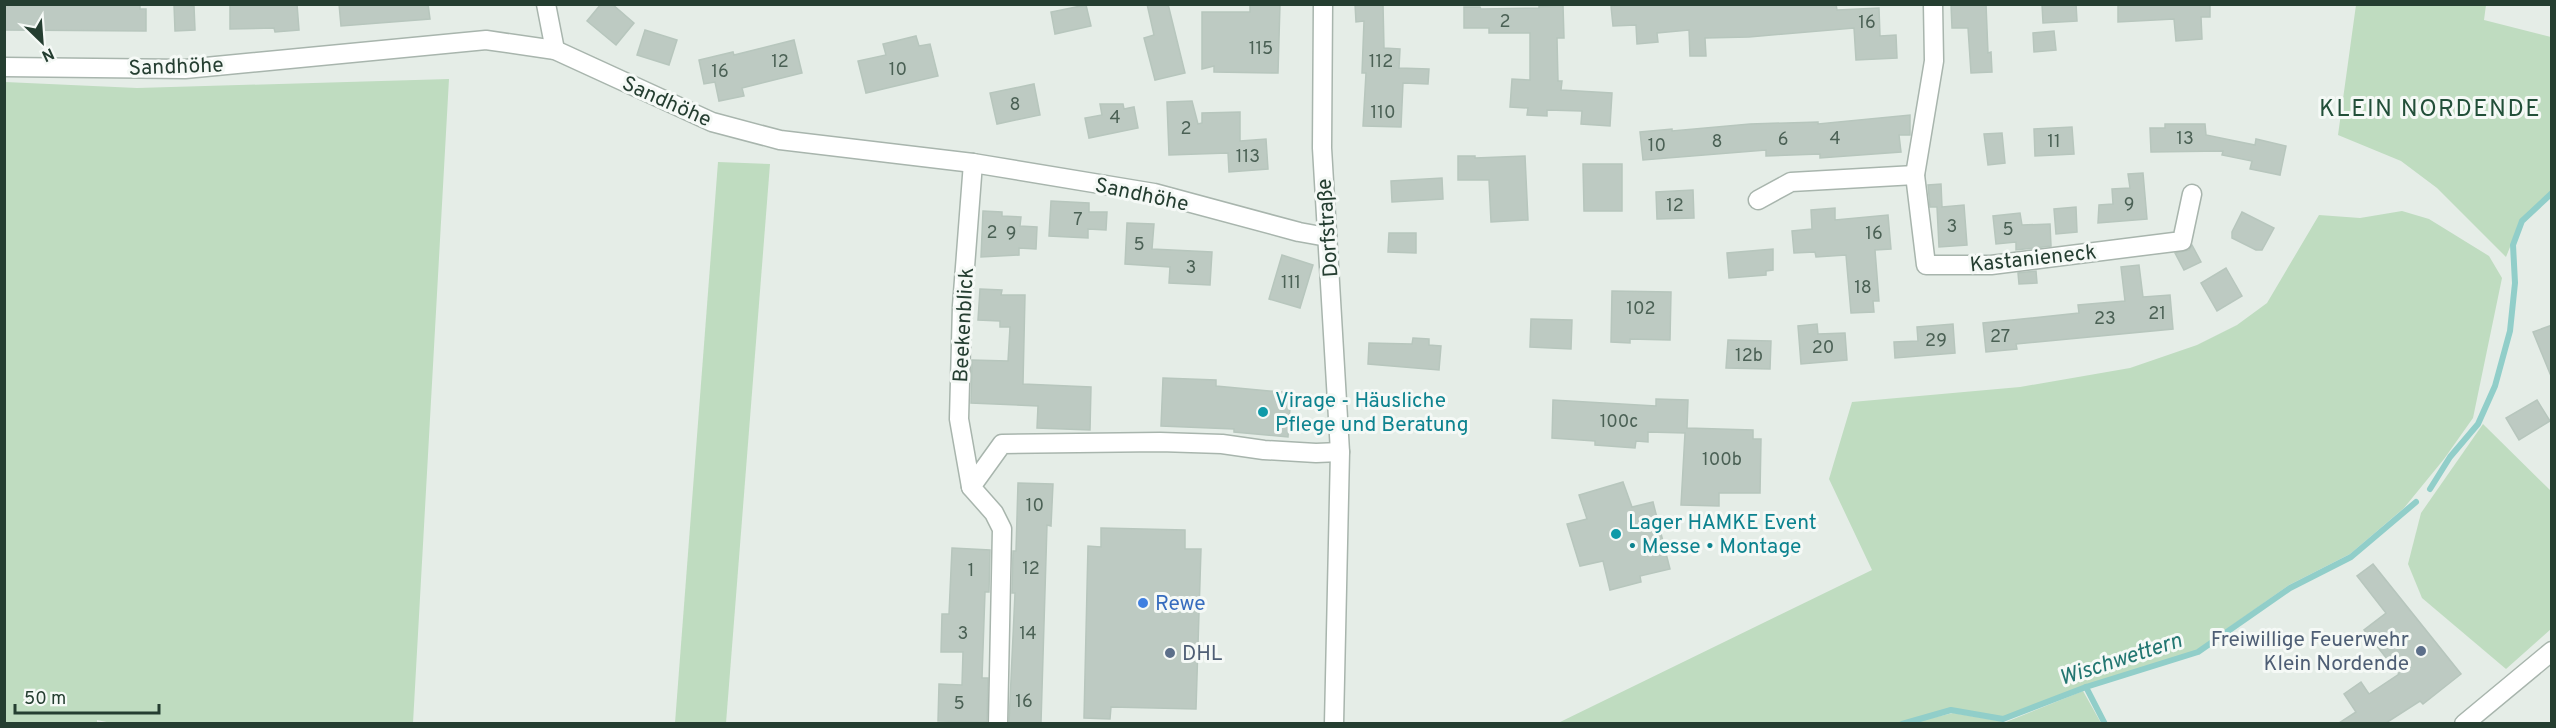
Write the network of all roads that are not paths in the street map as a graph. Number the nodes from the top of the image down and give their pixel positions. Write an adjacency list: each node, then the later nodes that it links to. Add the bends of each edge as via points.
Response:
1 (546, 4): 4 (street)
2 (1323, 4): 10 (street, Dorfstraße, via 1322,148)
3 (1934, 4): 7 (street, Kastanieneck, via 1934,61)
4 (555, 50): 5 (street, Sandhöhe, via 486,40 185,69); 6 (street, Sandhöhe, via 712,122 780,140)
5 (4, 67)
6 (973, 163): 10 (street, Sandhöhe, via 1154,193); 12 (street, Beekenblick, via 962,306 959,419)
7 (1915, 175): 8 (street, Kastanieneck, via 1926,265 1991,265 2182,241); 9 (street, via 1791,182)
8 (2192, 194)
9 (1758, 200)
10 (1327, 237): 11 (street, Dorfstraße)
11 (1340, 452): 12 (street, via 1160,442 1002,444); 15 (street, Dorfstraße)
12 (971, 487): 14 (street, via 994,513 1002,529)
13 (2552, 651): 16 (street)
14 (998, 723)
15 (1334, 723)
16 (2464, 723)

